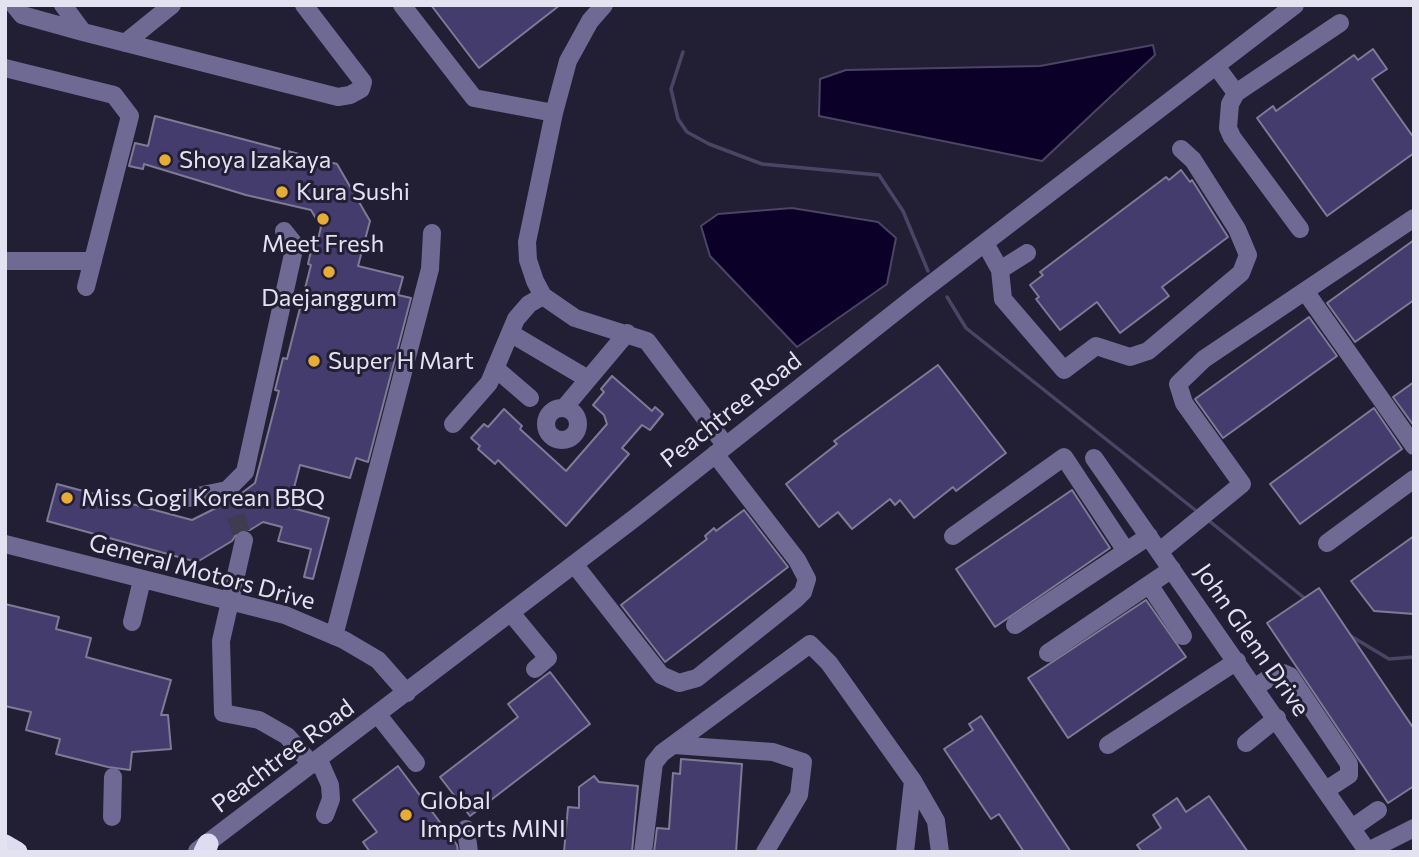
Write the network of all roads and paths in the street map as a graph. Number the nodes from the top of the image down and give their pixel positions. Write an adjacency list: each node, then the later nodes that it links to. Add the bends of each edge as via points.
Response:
1 (14, 5): 9 (street, via 22,15)
2 (62, 5): 9 (street)
3 (172, 5): 10 (street)
4 (304, 5): 10 (street, via 363,82 361,89 338,97)
5 (402, 5): 14 (street, via 474,98)
6 (604, 5): 14 (street, via 568,61)
7 (1295, 5): 11 (street, Peachtree Road)
8 (1339, 23): 13 (street)
9 (83, 32): 10 (street)
10 (125, 43)
11 (1216, 66): 13 (street); 20 (street, Peachtree Road)
12 (5, 68): 23 (street, via 114,95 131,116)
13 (1236, 93): 17 (street, via 1228,128)
14 (554, 113): 27 (street, via 527,243 528,260)
15 (1181, 149): 24 (street, via 1237,229 1248,255 1241,273 1148,351 1130,357 1096,346 1064,370 1003,299)
16 (1414, 218): 26 (street)
17 (1300, 229)
18 (284, 230): 39 (street, via 295,245 244,471 227,490)
19 (432, 233): 54 (street, via 430,269)
20 (985, 243): 24 (street); 36 (street, Peachtree Road)
21 (1027, 253): 24 (street)
22 (5, 261): 23 (street)
23 (93, 261): 25 (street)
24 (1000, 270)
25 (86, 287)
26 (1305, 291): 35 (street); 43 (street, via 1203,359 1178,384 1184,403 1242,484)
27 (543, 296): 28 (street, via 529,304); 29 (street, via 575,317)
28 (510, 333): 30 (street); 31 (street)
29 (627, 333): 31 (street); 36 (street, via 647,341)
30 (495, 368): 32 (street); 34 (street, via 489,383)
31 (588, 379): 33 (street)
32 (530, 398)
33 (564, 408)
34 (453, 424)
35 (1414, 446)
36 (721, 450): 46 (street, Peachtree Road); 46 (street, via 807,579 803,592 696,678 679,682 661,675)
37 (1094, 458): 43 (street, John Glenn Drive)
38 (1414, 479): 44 (street)
39 (188, 498)
40 (953, 536): 45 (street, via 1065,457)
41 (244, 540): 50 (street)
42 (16, 541): 48 (street, General Motors Drive)
43 (1154, 543): 45 (street); 47 (street, John Glenn Drive)
44 (1326, 543)
45 (1126, 551): 53 (street)
46 (574, 564): 51 (street, Peachtree Road)
47 (1172, 569): 49 (street); 57 (street, John Glenn Drive)
48 (142, 580): 50 (street, General Motors Drive); 52 (street)
49 (1147, 586): 55 (street); 56 (street)
50 (230, 602): 54 (street, General Motors Drive, via 285,615); 66 (street, via 221,641 223,713 259,720 287,736)
51 (511, 613): 58 (street, via 548,658); 60 (street, Peachtree Road)
52 (132, 622)
53 (1015, 625)
54 (334, 636): 60 (street, General Motors Drive, via 377,660)
55 (1183, 636)
56 (1048, 653)
57 (1237, 661): 59 (street, John Glenn Drive); 65 (street)
58 (535, 669)
59 (1256, 687): 62 (street, John Glenn Drive); 70 (street, via 1272,676 1290,676 1349,764 1349,775)
60 (407, 693): 61 (street, Peachtree Road)
61 (378, 715): 66 (street, Peachtree Road); 67 (street)
62 (1277, 718): 63 (street); 70 (street, John Glenn Drive)
63 (1245, 743)
64 (674, 745): 69 (street, via 810,644 829,663); 83 (street, via 654,763); 84 (street, via 774,752 803,762 799,795)
65 (1108, 745)
66 (316, 763): 72 (street, via 331,799); 78 (street, Peachtree Road)
67 (416, 763)
68 (113, 777): 73 (street)
69 (913, 781): 79 (street, via 936,821); 85 (street)
70 (1326, 790): 74 (street, John Glenn Drive)
71 (1378, 810): 74 (street)
72 (325, 815)
73 (112, 817)
74 (1352, 828): 80 (street, John Glenn Drive)
75 (1414, 828): 80 (street)
76 (466, 829): 82 (street)
77 (5, 845): 81 (highway)
78 (203, 849)
79 (941, 851)
80 (1367, 851)
81 (17, 852)
82 (469, 852)
83 (643, 852)
84 (765, 852)
85 (905, 852)

